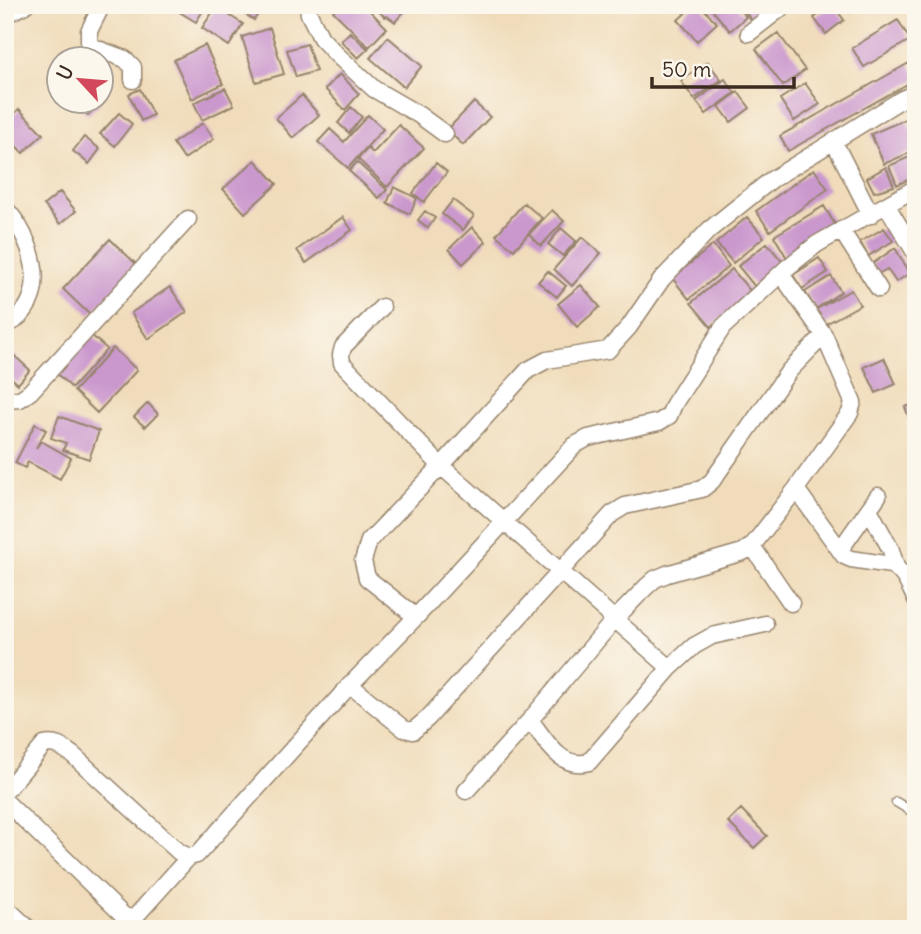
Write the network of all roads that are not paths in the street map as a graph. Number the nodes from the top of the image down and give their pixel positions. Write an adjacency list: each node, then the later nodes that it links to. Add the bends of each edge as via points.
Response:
1 (25, 5): 5 (street)
2 (102, 5): 7 (street, via 89,31 89,42 125,59 133,67)
3 (308, 5): 9 (street, via 321,38 336,54 374,89)
4 (785, 5): 6 (street)
5 (5, 15)
6 (748, 33)
7 (133, 80)
8 (916, 93): 10 (street)
9 (445, 134)
10 (834, 142): 14 (street); 24 (street, via 771,180 709,230 662,279 608,350 547,360 528,370)
11 (916, 188): 12 (street)
12 (887, 206): 14 (street); 17 (street)
13 (5, 208): 21 (street, via 24,236 35,285 27,309)
14 (871, 215): 16 (street)
15 (188, 219): 23 (street, via 30,392 20,399)
16 (841, 230): 18 (street); 19 (street)
17 (916, 254)
18 (781, 274): 22 (street); 26 (street, via 723,327 669,416 575,445)
19 (879, 289)
20 (382, 307): 24 (street, via 343,347 342,363)
21 (15, 321)
22 (824, 335): 25 (street, via 853,402 845,421); 30 (street, via 789,371 712,481 702,489 625,506)
23 (5, 400)
24 (441, 466): 26 (street); 33 (street, via 369,541 363,561 367,578)
25 (796, 489): 27 (street); 28 (street)
26 (504, 522): 30 (street); 33 (street)
27 (752, 546): 32 (street); 34 (street, via 655,579)
28 (840, 550): 29 (street, via 851,559); 29 (street, via 874,503)
29 (896, 567): 31 (street)
30 (559, 571): 34 (street); 37 (street, via 413,731 404,729)
31 (916, 600)
32 (791, 603)
33 (416, 617): 37 (street)
34 (614, 621): 36 (street); 38 (street)
35 (765, 624): 36 (street, via 712,636)
36 (670, 668): 38 (street, via 589,762 562,759)
37 (351, 685): 44 (street, via 197,855)
38 (530, 720): 39 (street)
39 (466, 791)
40 (5, 792): 44 (street, via 44,745 52,743 73,755)
41 (5, 801): 44 (street, via 129,918 135,917)
42 (896, 802): 43 (lane)
43 (916, 814)
44 (189, 857)
45 (5, 907): 46 (street)
46 (29, 929)

